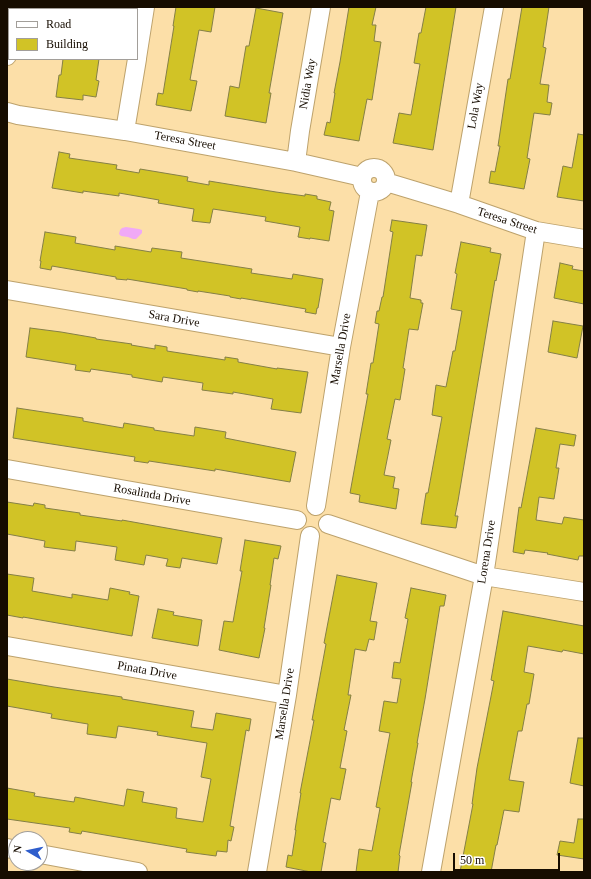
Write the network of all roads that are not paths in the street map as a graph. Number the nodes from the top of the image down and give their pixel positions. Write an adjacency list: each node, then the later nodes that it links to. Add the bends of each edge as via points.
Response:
1 (145, 7): 4 (street)
2 (321, 7): 8 (street, Nidia Way)
3 (494, 7): 10 (street, Lola Way)
4 (138, 52)
5 (137, 60): 7 (street)
6 (7, 112): 7 (street, Teresa Street)
7 (125, 130): 8 (street, Teresa Street)
8 (296, 162): 9 (street, Teresa Street, via 349,174)
9 (366, 185): 10 (street, Teresa Street, via 363,174 371,168 377,168 384,173 386,182); 14 (street, Marsella Drive)
10 (459, 204): 11 (street, Teresa Street)
11 (536, 231): 12 (street, Teresa Street); 20 (street, Lorena Drive)
12 (584, 239)
13 (7, 290): 14 (street, Sara Drive)
14 (341, 347): 16 (street, Marsella Drive)
15 (7, 469): 17 (street, Rosalinda Drive)
16 (316, 506): 17 (street, via 303,509); 18 (street, via 326,512)
17 (297, 520): 19 (street, via 303,533)
18 (328, 524): 19 (street, via 318,536); 20 (street)
19 (310, 536): 23 (street, Marsella Drive)
20 (484, 576): 21 (street); 27 (street, Lorena Drive)
21 (584, 592)
22 (7, 646): 23 (street, Pinata Drive)
23 (287, 696): 26 (street, Marsella Drive)
24 (48, 855): 25 (street)
25 (138, 872)
26 (257, 872)
27 (431, 872)

